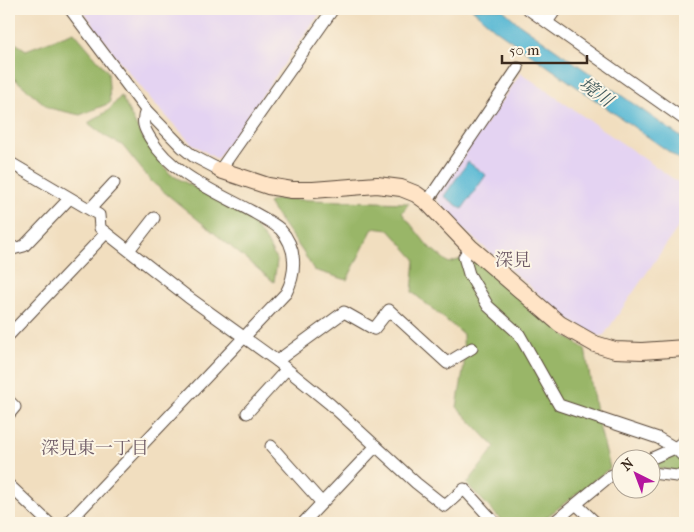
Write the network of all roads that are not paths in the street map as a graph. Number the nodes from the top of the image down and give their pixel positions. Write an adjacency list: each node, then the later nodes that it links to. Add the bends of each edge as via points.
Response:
1 (70, 9): 7 (street)
2 (333, 9): 10 (street)
3 (528, 9): 5 (street)
4 (556, 9): 5 (street)
5 (547, 22): 8 (street)
6 (518, 68): 13 (street)
7 (146, 110): 10 (street, via 193,156); 21 (street, via 142,119 144,128 162,155 178,169 280,229 292,250 293,281 286,293)
8 (685, 120)
9 (9, 162): 12 (street)
10 (220, 170): 13 (street, via 268,186 292,190 401,188)
11 (114, 183): 14 (street)
12 (69, 199): 14 (street); 18 (street, via 24,246)
13 (427, 202): 17 (street)
14 (90, 209): 16 (street, via 99,215 100,228)
15 (154, 218): 19 (street)
16 (106, 233): 19 (street); 20 (street)
17 (470, 246): 23 (street, via 560,324 596,344 615,350); 32 (street, via 464,257 469,274 488,306 520,334 559,405 658,438)
18 (9, 250)
19 (129, 250): 21 (street)
20 (9, 335)
21 (244, 338): 24 (street); 42 (street)
22 (472, 348): 24 (street, via 447,363 389,310 374,330 344,312)
23 (685, 348)
24 (277, 361): 25 (street)
25 (286, 370): 27 (street); 31 (street)
26 (9, 401): 28 (street, via 15,407)
27 (247, 413)
28 (9, 414)
29 (685, 440): 32 (street)
30 (270, 446): 39 (street)
31 (376, 446): 39 (street); 44 (street, via 445,506 464,489)
32 (675, 448): 33 (street); 34 (street)
33 (662, 454)
34 (685, 458)
35 (662, 474): 37 (street)
36 (612, 475): 40 (street)
37 (685, 477)
38 (9, 485): 41 (street)
39 (322, 503): 43 (street)
40 (577, 505): 45 (street); 46 (street)
41 (49, 523)
42 (68, 523)
43 (303, 523)
44 (495, 523)
45 (553, 523)
46 (596, 523)

